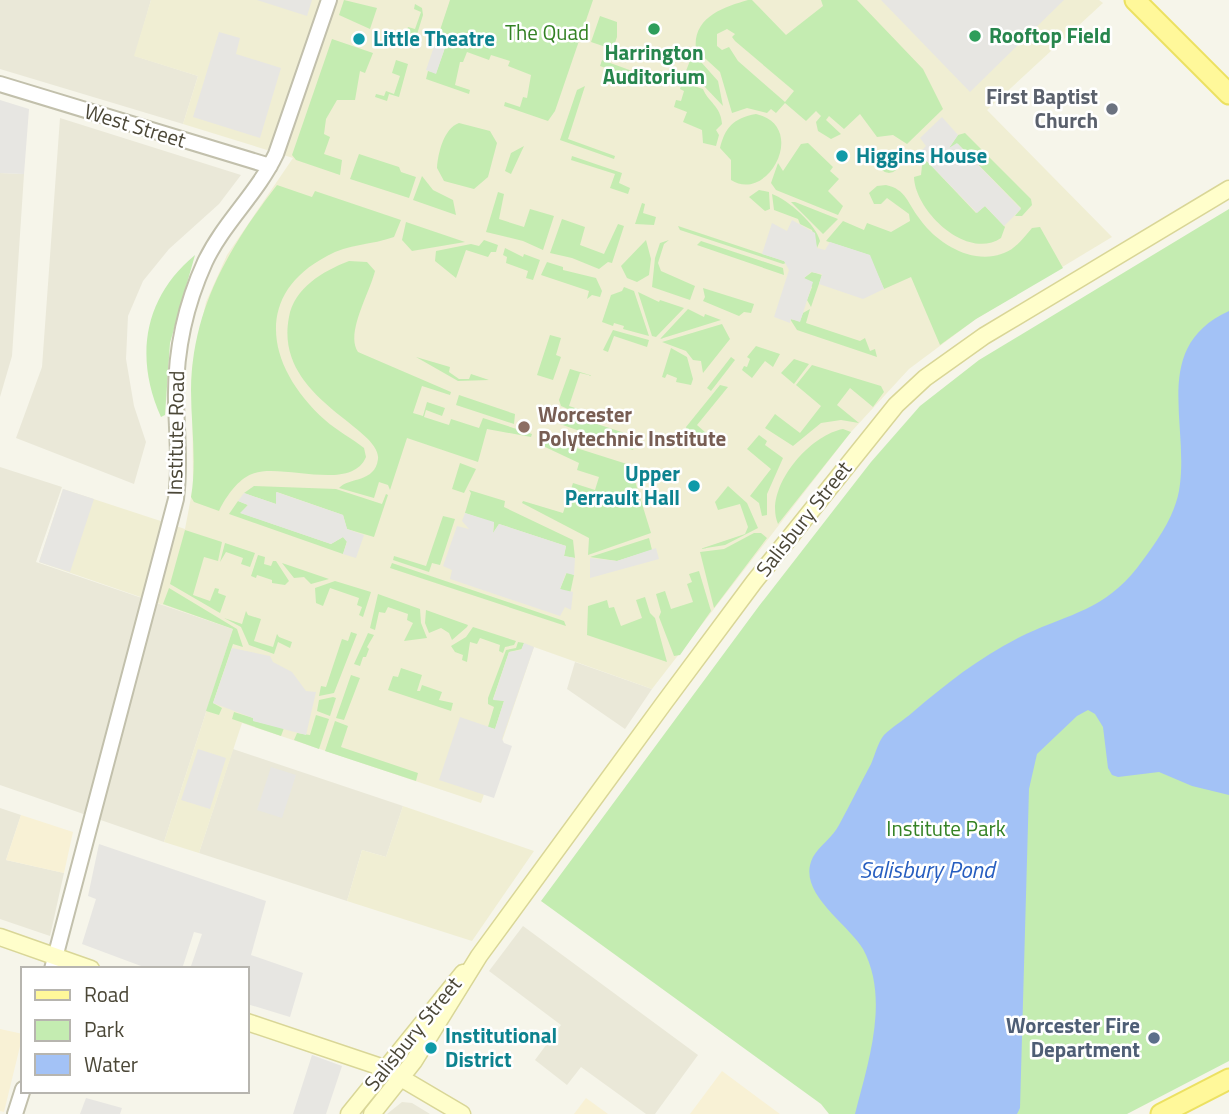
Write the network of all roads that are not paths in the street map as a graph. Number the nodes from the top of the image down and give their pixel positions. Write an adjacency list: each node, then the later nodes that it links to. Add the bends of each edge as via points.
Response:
1 (329, 0): 5 (street, Institute Road)
2 (1135, 0): 4 (main road)
3 (0, 84): 5 (street, West Street)
4 (1229, 94)
5 (270, 166): 9 (street, Institute Road, via 213,246 183,327 177,373 176,499)
6 (1229, 190): 8 (main road, Salisbury Street, via 984,336 907,393 754,582)
7 (0, 937): 9 (main road)
8 (479, 956): 12 (main road, Salisbury Street); 13 (main road, Salisbury Street)
9 (54, 963): 10 (main road)
10 (79, 967)
11 (248, 1023): 12 (main road)
12 (384, 1068): 13 (main road); 17 (main road, Salisbury Street)
13 (401, 1077): 18 (main road, Salisbury Street); 19 (main road)
14 (1229, 1079): 20 (main road)
15 (22, 1093): 16 (street)
16 (15, 1114)
17 (349, 1114)
18 (372, 1114)
19 (462, 1114)
20 (1161, 1114)

